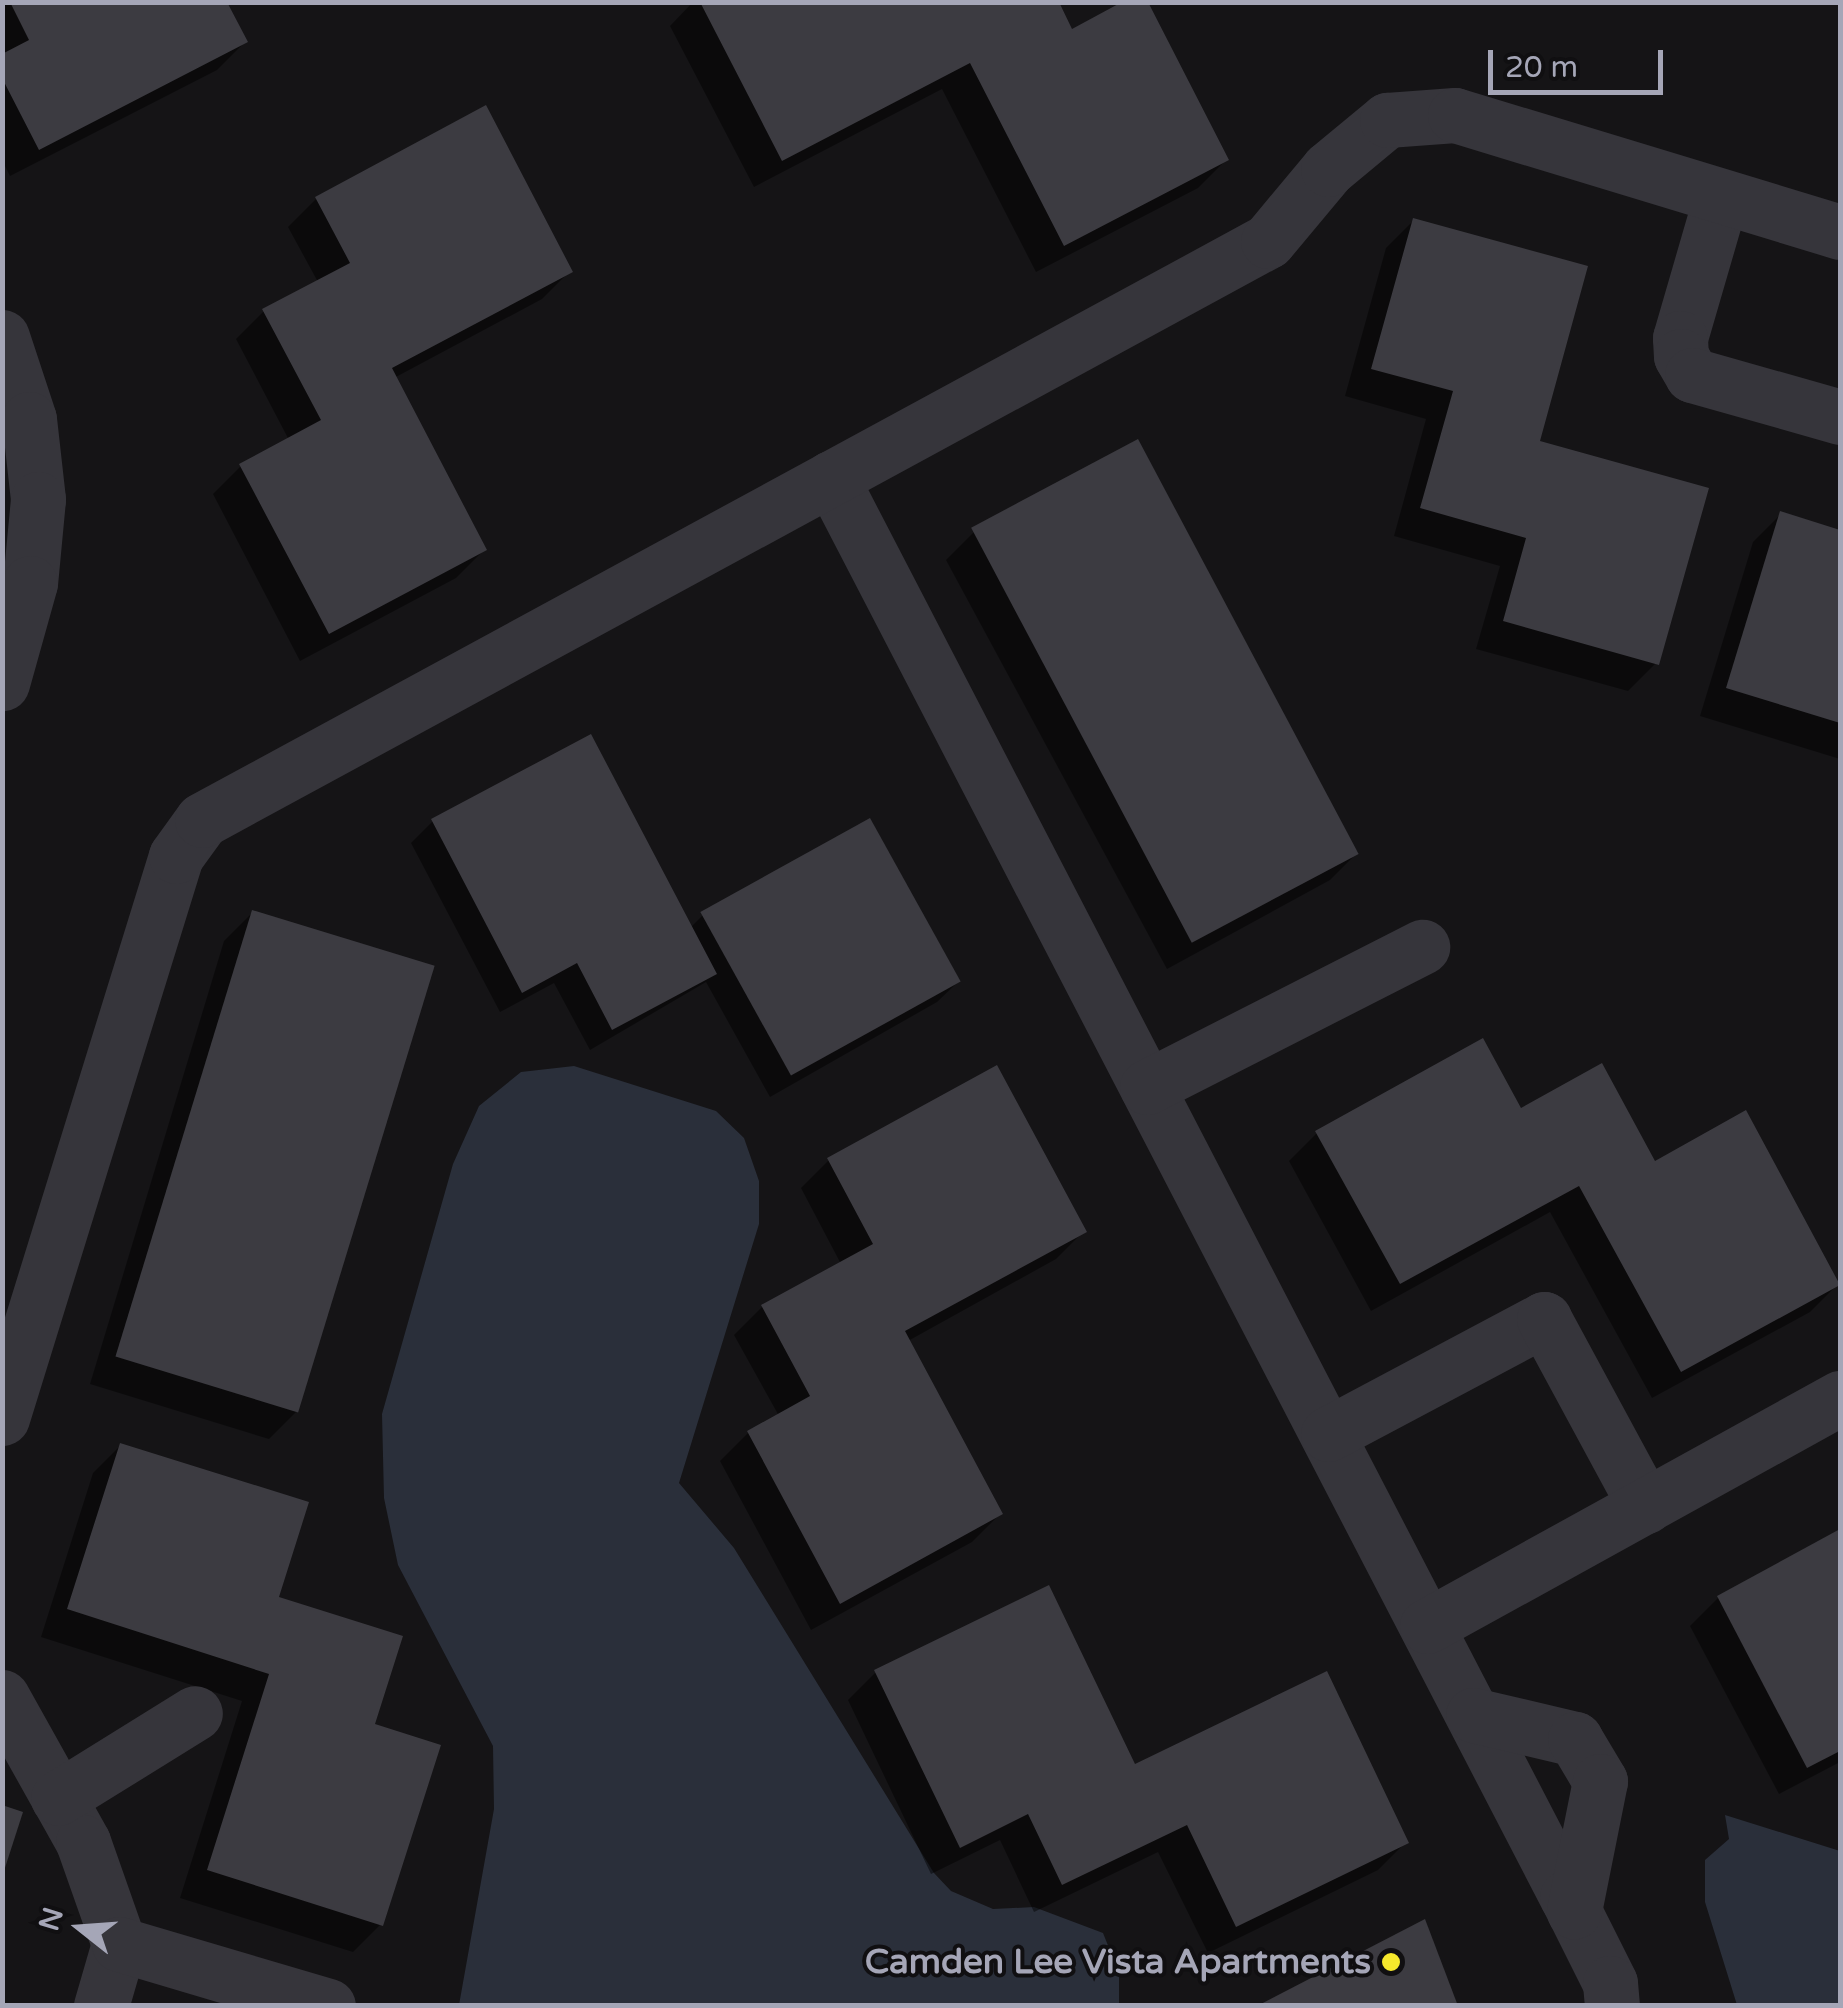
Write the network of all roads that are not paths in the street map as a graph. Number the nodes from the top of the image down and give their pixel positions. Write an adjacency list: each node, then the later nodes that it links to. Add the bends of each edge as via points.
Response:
1 (1721, 196): 2 (lane); 4 (lane, via 1680,338 1681,356 1692,375); 5 (lane, via 1455,115 1387,120 1328,169 1268,241)
2 (1840, 232)
3 (2, 337): 6 (lane, via 28,419 38,499 30,583)
4 (1840, 417)
5 (831, 478): 8 (lane); 10 (lane, via 202,820 176,856)
6 (2, 682)
7 (1422, 947): 8 (lane)
8 (1147, 1088): 11 (lane)
9 (1840, 1398): 12 (lane)
10 (2, 1418)
11 (1328, 1434): 12 (lane, via 1544,1319); 13 (lane)
12 (1645, 1506): 13 (lane)
13 (1427, 1626): 16 (lane)
14 (2, 1696): 17 (lane)
15 (194, 1713): 17 (lane)
16 (1473, 1715): 18 (lane); 18 (lane, via 1575,1739 1600,1780)
17 (58, 1798): 19 (lane, via 83,1842)
18 (1574, 1910): 22 (lane, via 1610,1983)
19 (119, 1944): 20 (lane); 21 (lane)
20 (101, 2006)
21 (328, 2006)
22 (1612, 2006)

